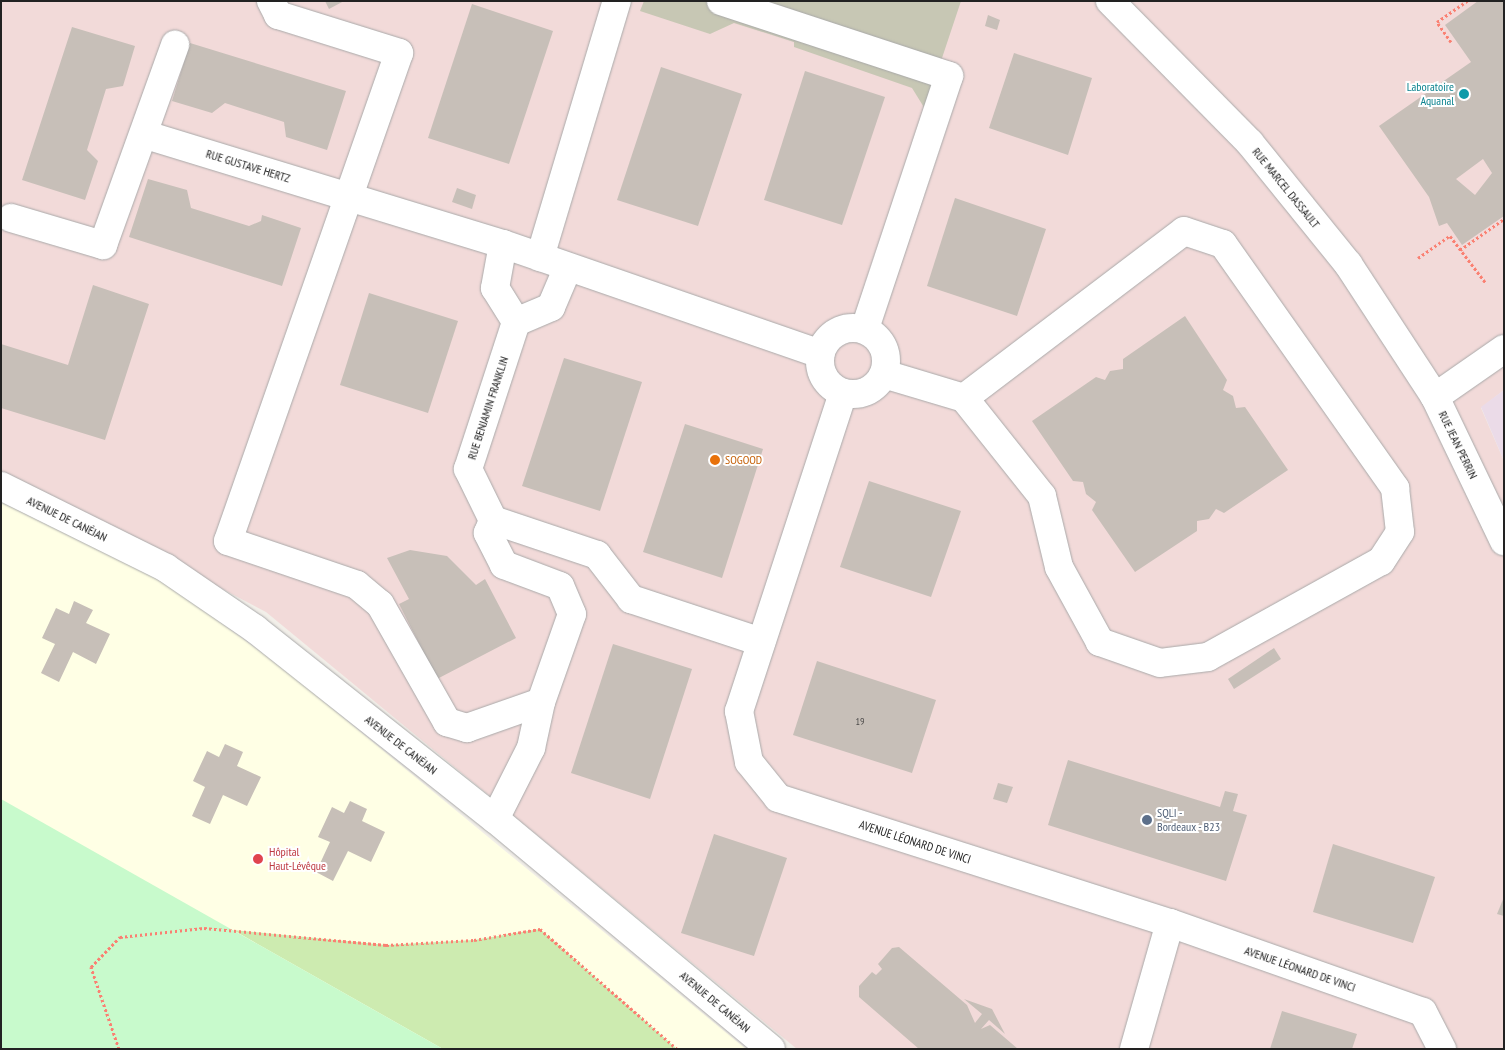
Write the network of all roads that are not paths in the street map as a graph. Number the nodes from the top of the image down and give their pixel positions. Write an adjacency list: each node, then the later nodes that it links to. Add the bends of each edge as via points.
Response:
1 (270, 1): 7 (street, via 278,15 399,53)
2 (617, 1): 10 (street)
3 (721, 1): 13 (street, via 949,76)
4 (1110, 1): 18 (street, RUE MARCEL DASSAULT, via 1250,143 1348,264)
5 (175, 45): 6 (street)
6 (146, 135): 7 (street, RUE GUSTAVE HERTZ); 8 (street, via 103,246)
7 (351, 197): 9 (street, RUE GUSTAVE HERTZ); 24 (street, via 228,541 357,585 380,604 447,722 467,728)
8 (11, 218)
9 (503, 244): 10 (street, RUE GUSTAVE HERTZ); 12 (street, via 495,288)
10 (540, 257): 11 (street, RUE GUSTAVE HERTZ)
11 (568, 267): 12 (street, via 552,307); 15 (street, RUE GUSTAVE HERTZ)
12 (516, 322): 21 (street, RUE BENJAMIN FRANKLIN, via 468,469)
13 (865, 330): 15 (street, via 841,330 829,338); 16 (street, via 883,345)
14 (1504, 349): 18 (street, RUE JEAN PERRIN)
15 (820, 354): 17 (street, via 823,376)
16 (884, 374): 17 (street, via 869,390); 19 (street)
17 (843, 393): 23 (street, AVENUE LÉONARD DE VINCI)
18 (1435, 397): 22 (street, RUE JEAN PERRIN)
19 (964, 398): 19 (street, via 1184,231 1224,244 1395,488 1400,532 1381,561 1208,657 1160,663 1100,642 1059,567 1042,496)
20 (1, 486): 25 (street, AVENUE DE CANÉJAN, via 166,568 254,629)
21 (493, 520): 23 (street, via 596,555 631,599); 24 (street, via 488,533 504,565 560,586 572,614)
22 (1504, 541)
23 (761, 642): 26 (street, AVENUE LÉONARD DE VINCI, via 739,711 749,762 778,798)
24 (541, 702): 25 (street, via 530,748)
25 (494, 819): 27 (street, AVENUE DE CANÉJAN)
26 (1170, 923): 28 (street); 29 (street, AVENUE LÉONARD DE VINCI, via 1423,1012)
27 (771, 1049)
28 (1134, 1049)
29 (1442, 1049)

